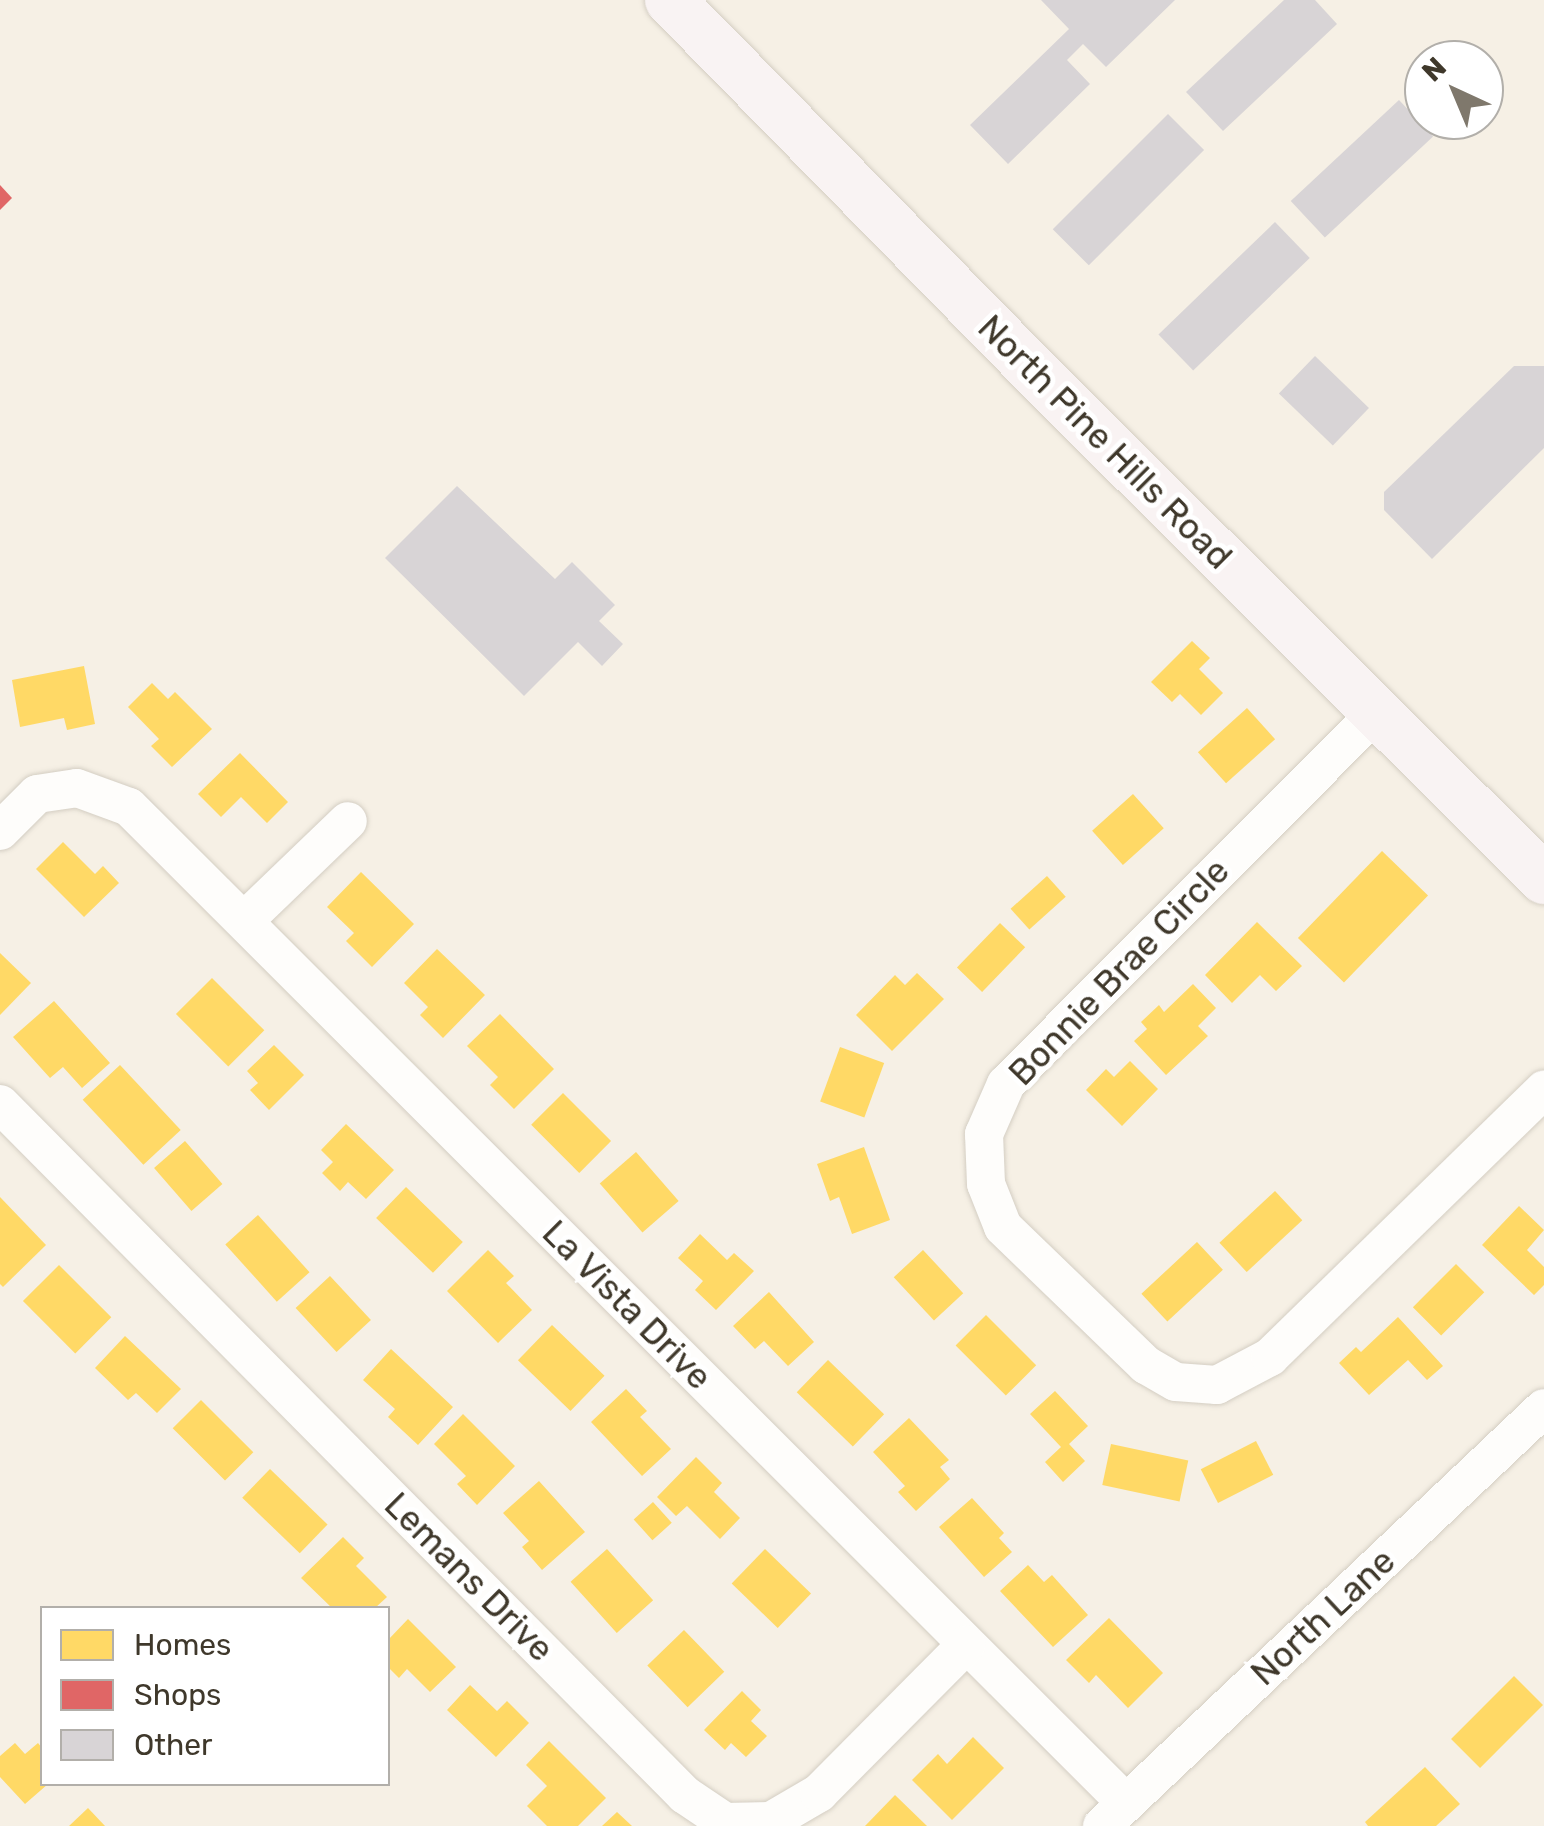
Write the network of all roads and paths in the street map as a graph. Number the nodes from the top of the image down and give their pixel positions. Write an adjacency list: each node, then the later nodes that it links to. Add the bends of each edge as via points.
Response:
1 (670, 0): 2 (main road, North Pine Hills Road)
2 (1376, 712): 5 (main road, North Pine Hills Road); 7 (street, Bonnie Brae Circle, via 1006,1084 984,1134 986,1184 1004,1227 1146,1365 1176,1382 1216,1385 1270,1357)
3 (348, 821): 6 (street)
4 (0, 832): 6 (street, La Vista Drive, via 37,794 77,788 130,807)
5 (1544, 880)
6 (244, 922): 10 (street, La Vista Drive)
7 (1544, 1090)
8 (0, 1104): 10 (street, Lemans Drive, via 685,1796 725,1822 770,1820 818,1793)
9 (1544, 1408): 11 (street, North Lane)
10 (966, 1645): 11 (street, La Vista Drive)
11 (1114, 1814)

